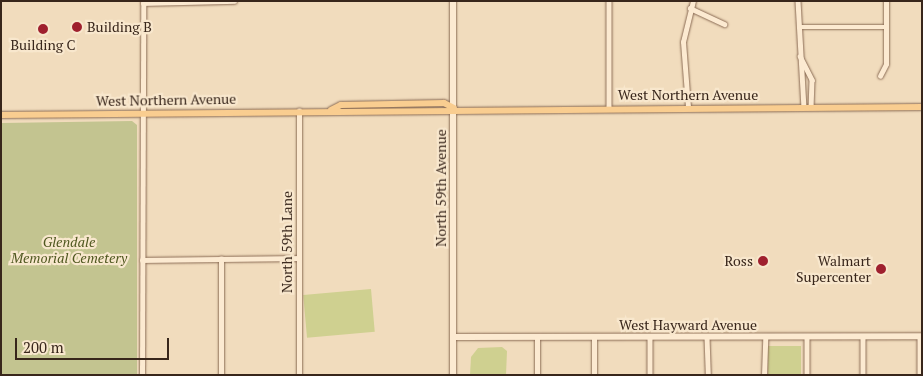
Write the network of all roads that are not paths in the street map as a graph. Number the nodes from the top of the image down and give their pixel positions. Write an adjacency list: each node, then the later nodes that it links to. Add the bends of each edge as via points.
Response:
1 (234, 1): 8 (street)
2 (453, 1): 19 (street, North 59th Avenue)
3 (609, 1): 15 (street)
4 (693, 1): 9 (street)
5 (798, 1): 12 (street)
6 (886, 1): 11 (street)
7 (143, 2): 8 (street); 21 (street)
8 (182, 2)
9 (690, 8): 10 (street); 16 (street, via 683,42)
10 (725, 24)
11 (886, 27): 12 (street); 14 (street, via 886,64)
12 (798, 28): 13 (street)
13 (799, 55): 17 (street); 17 (street, via 812,80)
14 (880, 76)
15 (609, 107): 16 (main road, West Northern Avenue); 19 (main road, West Northern Avenue)
16 (688, 107): 17 (main road, West Northern Avenue)
17 (808, 107): 18 (main road, West Northern Avenue)
18 (922, 107)
19 (454, 108): 20 (main road, West Northern Avenue, via 342,114 331,110); 27 (street, North 59th Avenue)
20 (299, 110): 21 (main road, West Northern Avenue); 23 (street, North 59th Lane)
21 (143, 113): 22 (main road, West Northern Avenue); 25 (street)
22 (1, 115)
23 (299, 258): 24 (street); 37 (street, North 59th Lane)
24 (221, 259): 25 (street); 36 (street)
25 (142, 260): 35 (street)
26 (921, 336): 34 (street, West Hayward Avenue); 46 (street)
27 (454, 337): 28 (street, West Hayward Avenue); 38 (street, North 59th Avenue)
28 (537, 337): 29 (street, West Hayward Avenue); 39 (street)
29 (594, 337): 30 (street, West Hayward Avenue); 40 (street)
30 (650, 337): 31 (street, West Hayward Avenue); 41 (street)
31 (707, 337): 32 (street, West Hayward Avenue); 42 (street)
32 (765, 337): 33 (street, West Hayward Avenue); 43 (street)
33 (807, 337): 34 (street, West Hayward Avenue); 44 (street)
34 (864, 337): 45 (street)
35 (142, 375)
36 (221, 375)
37 (298, 375)
38 (453, 375)
39 (537, 375)
40 (594, 375)
41 (650, 375)
42 (708, 375)
43 (764, 375)
44 (807, 375)
45 (864, 375)
46 (920, 375)

